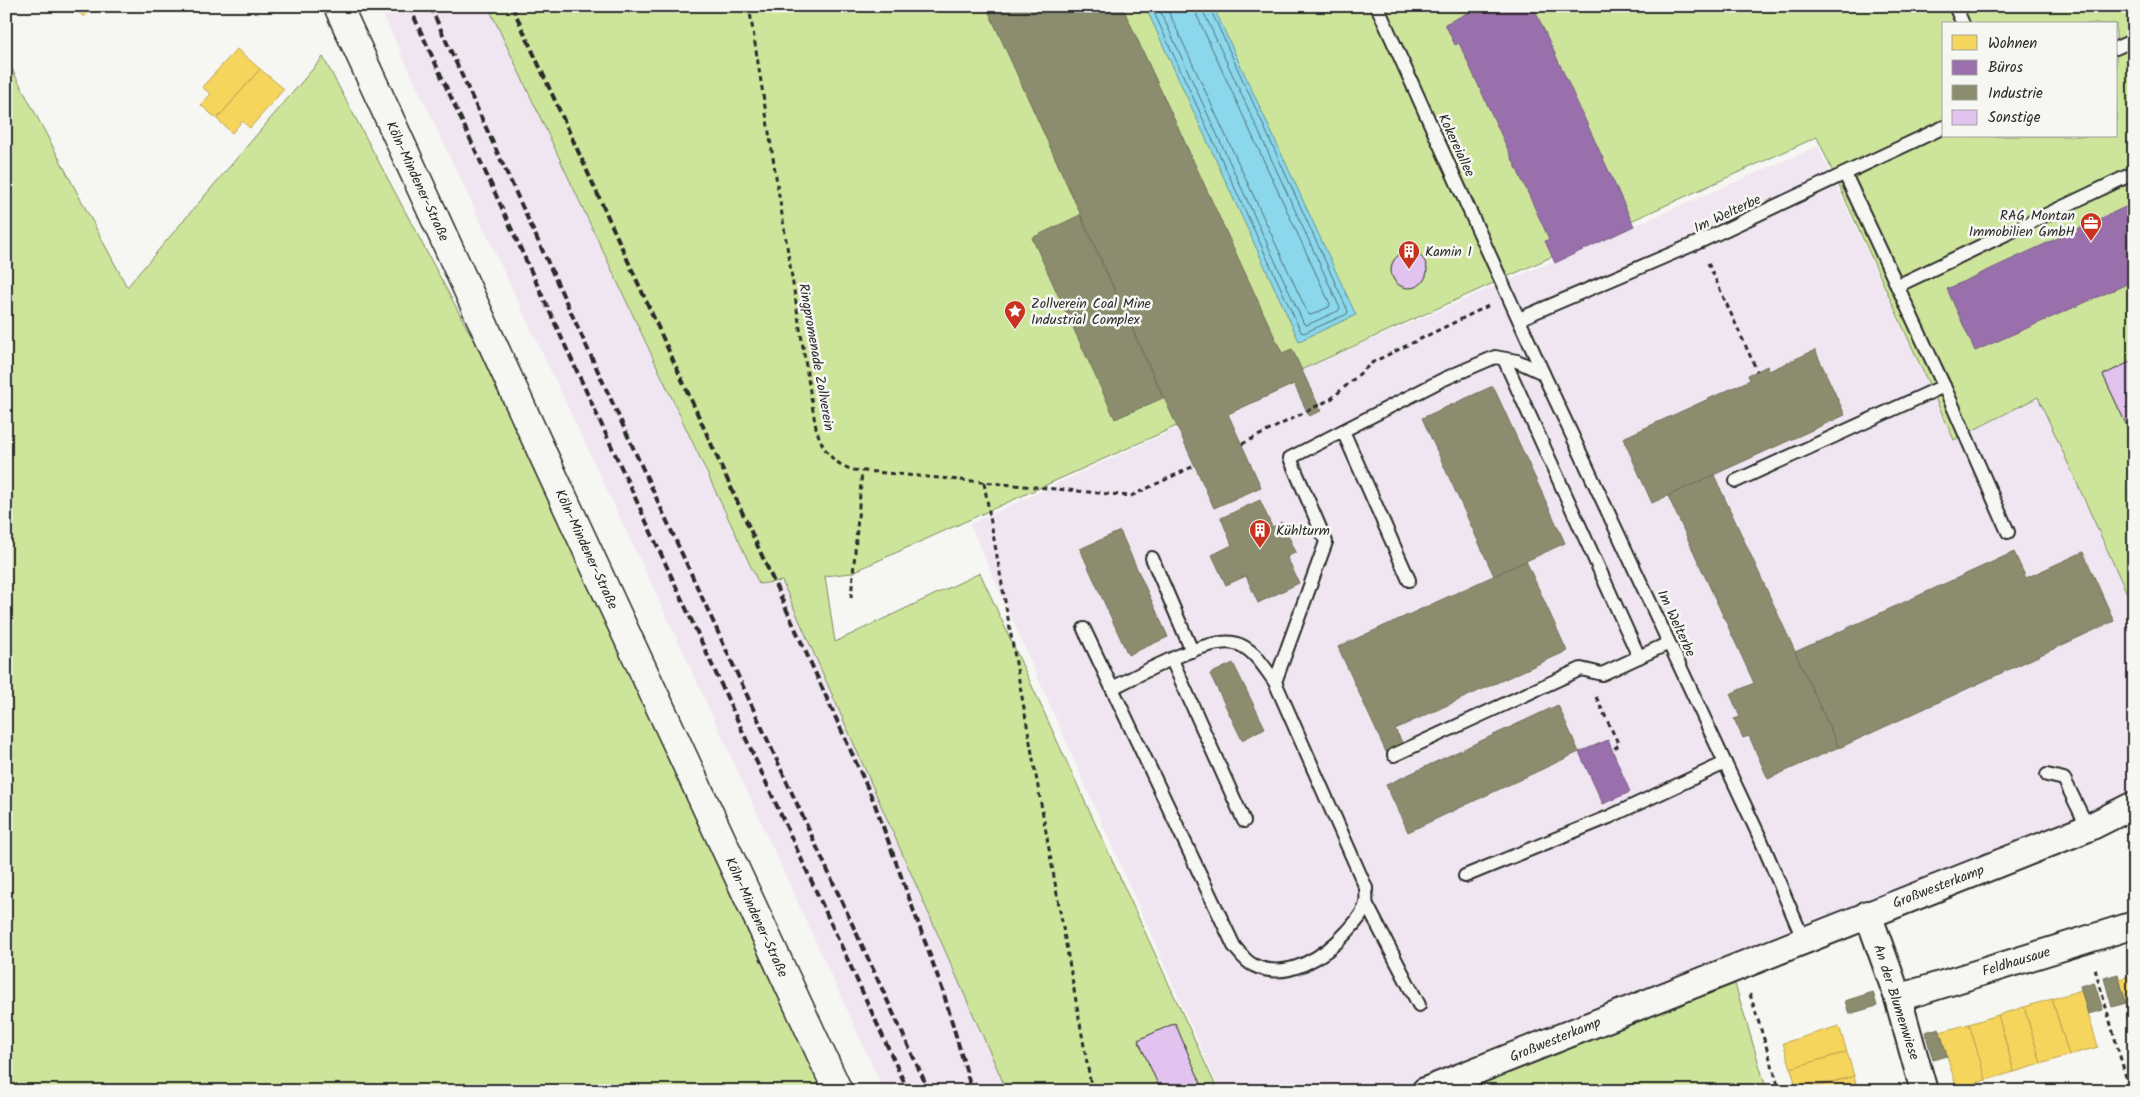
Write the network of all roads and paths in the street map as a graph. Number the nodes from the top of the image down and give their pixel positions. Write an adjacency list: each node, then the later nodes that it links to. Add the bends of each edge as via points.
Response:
1 (338, 6): 53 (street, Köln-Mindener-Straße)
2 (749, 6): 22 (path, Ringpromenade Zollverein, via 817,431 822,446 834,460)
3 (1377, 6): 13 (lane, Kokereiallee)
4 (1955, 6): 5 (lane)
5 (1962, 22)
6 (2134, 40): 7 (lane)
7 (2118, 47)
8 (1942, 128): 10 (lane, Im Welterbe)
9 (2134, 173): 12 (lane)
10 (1845, 174): 11 (lane, Im Welterbe); 12 (lane)
11 (1699, 242): 14 (lane, Im Welterbe); 16 (path)
12 (1897, 286): 18 (lane)
13 (1509, 296): 14 (lane, Im Welterbe); 20 (path, via 1372,362 1331,398)
14 (1519, 319): 17 (lane, Im Welterbe)
15 (1504, 359): 17 (lane, via 1517,361); 19 (lane, via 1496,358 1444,379); 32 (lane)
16 (1757, 371)
17 (1543, 373): 30 (lane, Im Welterbe)
18 (1944, 386): 23 (lane); 25 (lane)
19 (1343, 431): 27 (lane); 35 (lane, via 1290,458 1326,542)
20 (1242, 444)
21 (1194, 466): 24 (path, Ringpromenade Zollverein, via 1131,496)
22 (862, 471): 24 (path, Ringpromenade Zollverein); 28 (path)
23 (1736, 480)
24 (984, 483): 54 (path)
25 (2008, 532)
26 (1152, 558): 31 (lane)
27 (1409, 580)
28 (851, 598)
29 (1084, 629): 36 (lane)
30 (1669, 643): 32 (lane); 39 (lane, Im Welterbe)
31 (1192, 652): 33 (lane); 35 (lane, via 1211,644 1234,643 1255,655)
32 (1639, 657): 34 (lane)
33 (1172, 660): 36 (lane); 42 (lane)
34 (1598, 673): 37 (path, via 1595,694 1619,745); 38 (lane, via 1581,669)
35 (1275, 682): 45 (lane, via 1366,888)
36 (1112, 688): 45 (lane, via 1234,946 1252,965 1271,970 1289,969 1316,959 1357,921)
37 (1612, 750)
38 (1394, 755)
39 (1725, 763): 44 (lane, via 1609,817); 49 (lane, Im Welterbe, via 1762,840)
40 (2047, 775): 43 (lane, via 2064,779)
41 (2134, 805): 43 (street, Großwesterkamp)
42 (1244, 821)
43 (2088, 828): 46 (street, Großwesterkamp)
44 (1465, 876)
45 (1366, 903): 52 (lane)
46 (1868, 914): 49 (street, Großwesterkamp); 51 (street, An der Blumenwiese)
47 (2134, 925): 48 (street, Feldhausaue)
48 (2087, 939): 51 (street, Feldhausaue); 58 (path)
49 (1804, 941): 50 (street, Großwesterkamp)
50 (1740, 964): 55 (street, Großwesterkamp); 56 (path)
51 (1898, 998): 57 (street, An der Blumenwiese)
52 (1419, 1005)
53 (838, 1091)
54 (1092, 1091)
55 (1425, 1091)
56 (1780, 1091)
57 (1924, 1091)
58 (2130, 1091)

